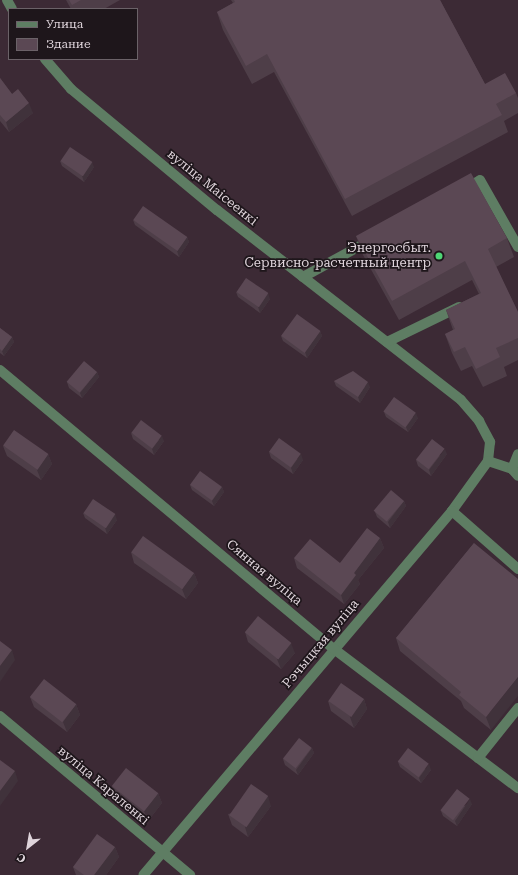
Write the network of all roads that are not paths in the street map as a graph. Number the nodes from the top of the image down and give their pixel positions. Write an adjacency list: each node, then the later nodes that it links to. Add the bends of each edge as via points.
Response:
1 (45, 60): 5 (street, вуліца Маісеенкі, via 71,89)
2 (453, 195): 4 (street, via 480,180)
3 (378, 236): 5 (street)
4 (518, 247)
5 (303, 277): 7 (street, вуліца Маісеенкі)
6 (468, 303): 7 (street)
7 (387, 342): 10 (street, вуліца Маісеенкі, via 461,400 479,422 490,442)
8 (0, 370): 14 (street, Сянная вуліца)
9 (518, 454): 11 (street)
10 (488, 461): 11 (street); 12 (street, Рэчыцкая вуліца)
11 (515, 472)
12 (452, 511): 13 (street); 14 (street, Рэчыцкая вуліца)
13 (518, 569)
14 (334, 649): 17 (street, Сянная вуліца); 19 (street, Рэчыцкая вуліца)
15 (518, 708): 17 (street)
16 (0, 716): 19 (street, вуліца Караленкі)
17 (478, 758): 18 (street, Сянная вуліца)
18 (518, 788)
19 (161, 852): 20 (street, Рэчыцкая вуліца); 21 (street, вуліца Караленкі)
20 (143, 875)
21 (190, 875)

